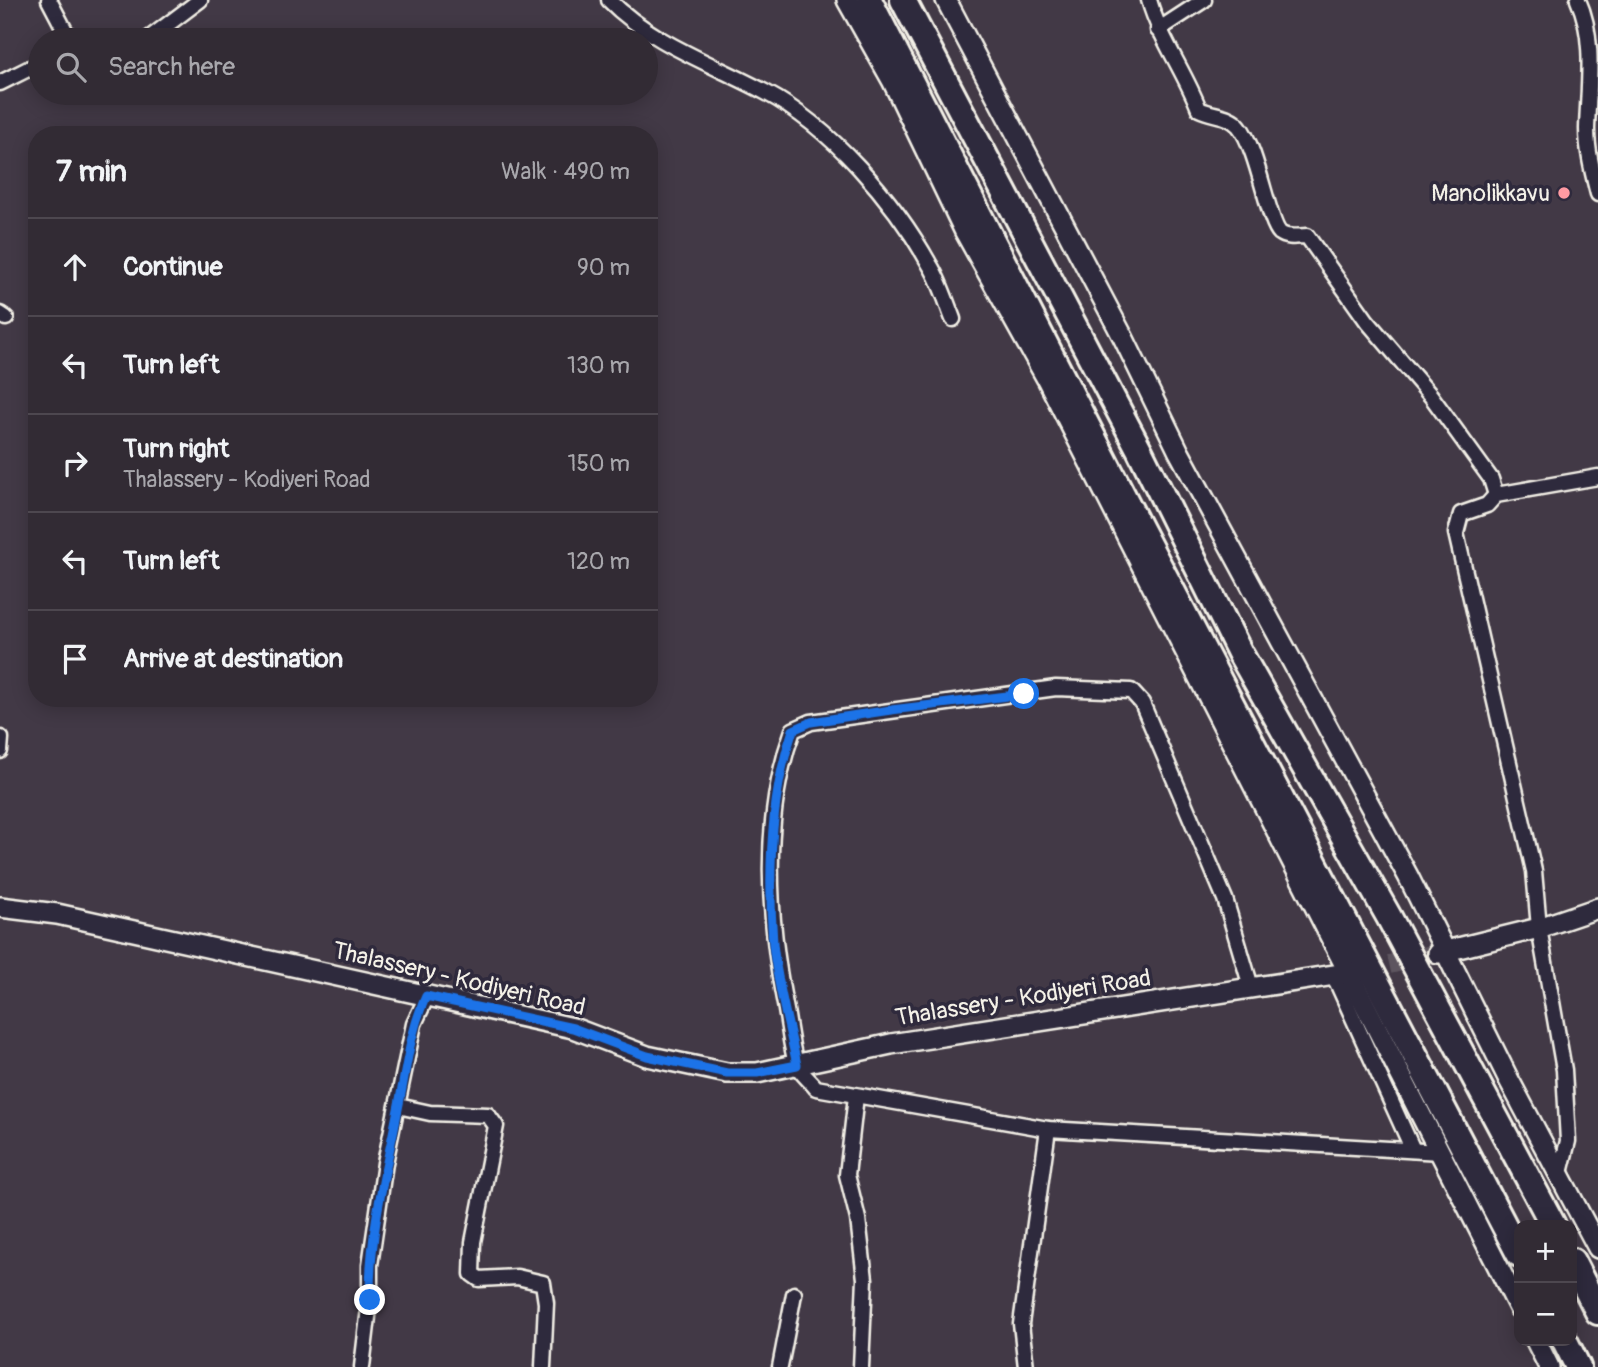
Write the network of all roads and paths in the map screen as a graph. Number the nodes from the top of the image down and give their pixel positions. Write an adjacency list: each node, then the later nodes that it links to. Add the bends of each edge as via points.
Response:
1 (48, 0): 11 (street)
2 (200, 0): 12 (street)
3 (609, 0): 13 (street)
4 (847, 0): 28 (street, via 892,80 965,232 1048,381)
5 (869, 0): 39 (highway)
6 (903, 0): 38 (highway, via 1139,449 1240,653 1389,917)
7 (946, 0): 27 (street)
8 (1149, 0): 14 (street)
9 (1204, 0): 14 (street)
10 (1578, 0): 18 (street, via 1586,23 1587,133)
11 (63, 28)
12 (163, 28)
13 (643, 28)
14 (1158, 30): 21 (street, via 1182,68 1199,110 1228,117 1239,126 1263,178 1279,232 1288,237 1307,236 1367,321 1431,396 1491,479)
15 (658, 37): 19 (street, via 769,94 819,131 873,181 931,265)
16 (28, 68): 17 (street)
17 (0, 83)
18 (1598, 194)
19 (953, 319)
20 (1598, 477): 21 (street)
21 (1496, 495): 26 (street, via 1487,505 1461,514 1456,533 1534,871)
22 (1, 738): 23 (street)
23 (0, 751)
24 (0, 908): 30 (street, Thalassery - Kodiyeri Road, via 57,914)
25 (1598, 908): 26 (street)
26 (1539, 928): 27 (street); 37 (street, via 1564,1070 1568,1141)
27 (1442, 952): 37 (street)
28 (1348, 973): 29 (street, Thalassery - Kodiyeri Road); 35 (street); 36 (street)
29 (1251, 987): 31 (street, Thalassery - Kodiyeri Road, via 891,1044); 31 (street, via 1225,899 1142,703 1131,691 1056,688 811,722 793,730 783,757 774,831 773,945)
30 (426, 996): 31 (street, Thalassery - Kodiyeri Road, via 573,1028 647,1056 727,1073); 33 (street, via 414,1024)
31 (797, 1065): 32 (street, via 816,1088)
32 (856, 1096): 34 (street); 50 (street, via 847,1175 866,1279)
33 (398, 1106): 47 (street, via 371,1253); 48 (street, via 488,1115 496,1126 473,1242 472,1274 479,1279 517,1277 543,1283)
34 (1048, 1129): 35 (street); 51 (street, via 1021,1324)
35 (1413, 1150): 36 (street)
36 (1440, 1152): 43 (street)
37 (1559, 1177): 40 (street)
38 (1550, 1220)
39 (1514, 1244)
40 (1598, 1248)
41 (1577, 1271): 44 (highway)
42 (794, 1294): 49 (street)
43 (1514, 1298)
44 (1598, 1311)
45 (1538, 1346): 52 (street)
46 (1567, 1346): 53 (highway)
47 (362, 1367)
48 (543, 1367)
49 (780, 1367)
50 (861, 1367)
51 (1026, 1367)
52 (1549, 1367)
53 (1578, 1367)

